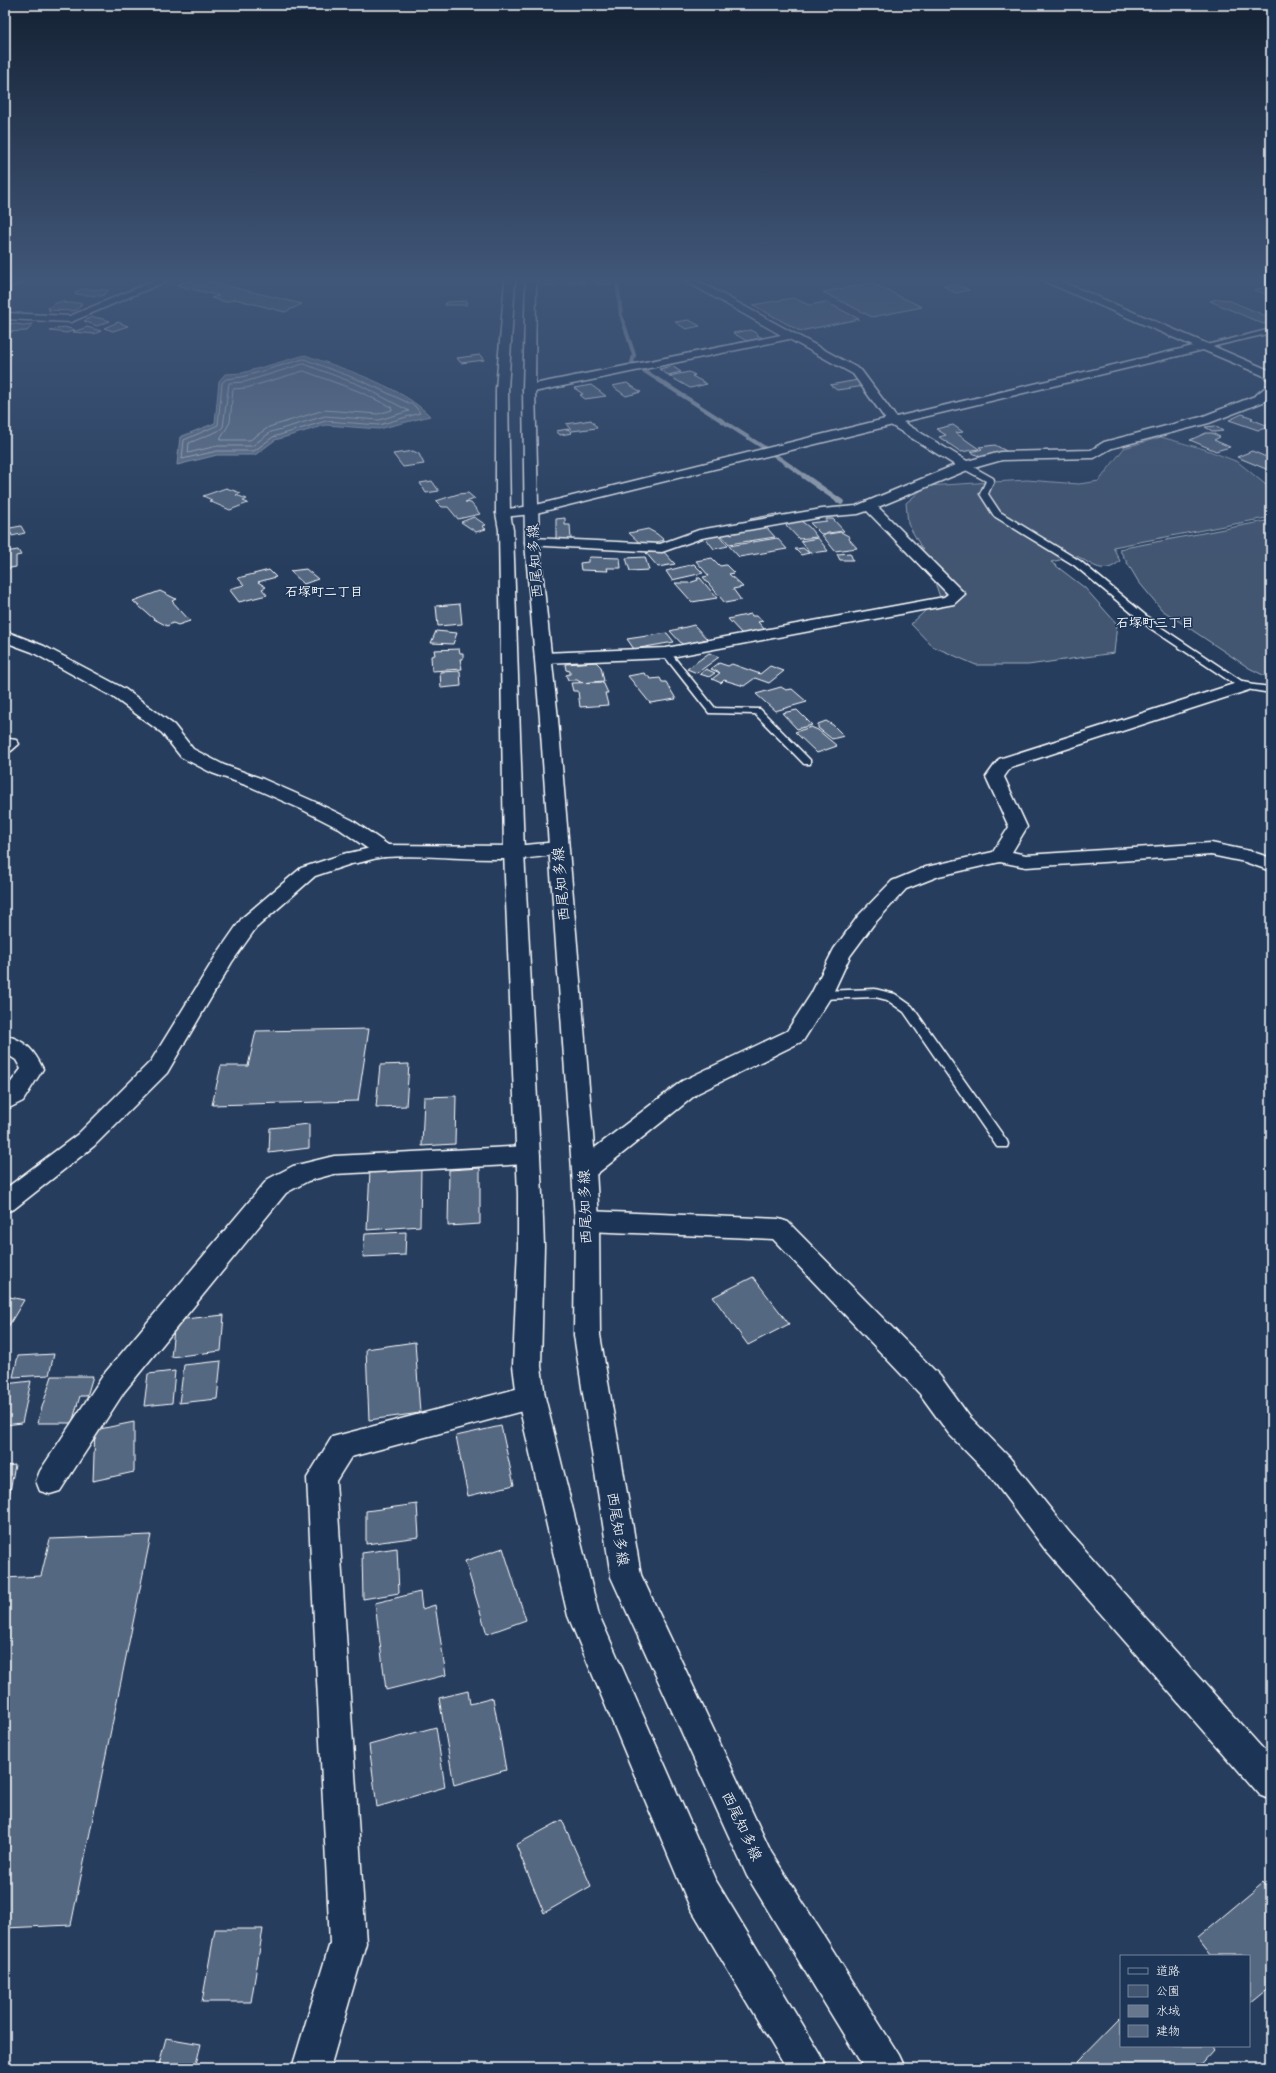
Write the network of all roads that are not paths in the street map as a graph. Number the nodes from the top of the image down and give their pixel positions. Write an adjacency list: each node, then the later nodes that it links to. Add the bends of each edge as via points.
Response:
1 (503, 377): 12 (street, 西尾知多線)
2 (529, 377): 6 (street, 西尾知多線)
3 (589, 377): 6 (street)
4 (860, 377): 8 (street)
5 (1078, 377): 8 (street)
6 (529, 389): 11 (street, 西尾知多線)
7 (1271, 389): 9 (street, via 1259,400 1206,420 1108,445 1094,454 1001,456)
8 (893, 421): 9 (street); 11 (street)
9 (964, 466): 10 (street); 17 (lane, via 990,480 984,494 996,514 1077,563 1154,626)
10 (869, 506): 13 (street, via 858,510 822,513 699,534 662,548); 15 (street, via 957,594 949,601)
11 (532, 510): 12 (street); 13 (street, 西尾知多線)
12 (503, 513): 22 (street, 西尾知多線, via 506,530)
13 (532, 542): 16 (street, 西尾知多線)
14 (5, 636): 21 (street, via 38,649 118,693 168,729 187,754 345,824)
15 (666, 653): 16 (street); 19 (lane, via 712,711 757,711)
16 (543, 658): 20 (street, 西尾知多線)
17 (1242, 686): 18 (lane); 23 (street, via 1005,763 995,777 1018,827)
18 (1271, 690)
19 (807, 762)
20 (558, 848): 22 (street); 30 (street, 西尾知多線)
21 (384, 851): 22 (street); 31 (street, via 347,859 308,872 249,923 159,1067 86,1140)
22 (514, 852): 29 (street, 西尾知多線)
23 (1000, 856): 24 (street, via 1026,861 1211,849 1250,857); 25 (street, via 933,871 899,884 866,920 841,954)
24 (1271, 865)
25 (821, 995): 28 (lane, via 875,993 891,997 908,1008); 30 (street, via 795,1036 690,1087)
26 (5, 1043): 27 (street, via 25,1055 32,1070 15,1095)
27 (5, 1101)
28 (1002, 1144)
29 (528, 1155): 33 (street, 西尾知多線, via 531,1246 527,1366); 34 (street, via 334,1165 302,1173 277,1186 114,1384)
30 (584, 1170): 32 (street, 西尾知多線)
31 (5, 1202)
32 (587, 1221): 35 (street, via 779,1229 930,1385 959,1425 999,1466 1058,1542); 38 (street, 西尾知多線, via 587,1335 626,1577 759,1864)
33 (531, 1397): 36 (street, via 342,1446 321,1478 348,1943); 37 (street, 西尾知多線, via 584,1616 702,1892)
34 (50, 1481)
35 (1271, 1782)
36 (311, 2068)
37 (808, 2068)
38 (886, 2068)

